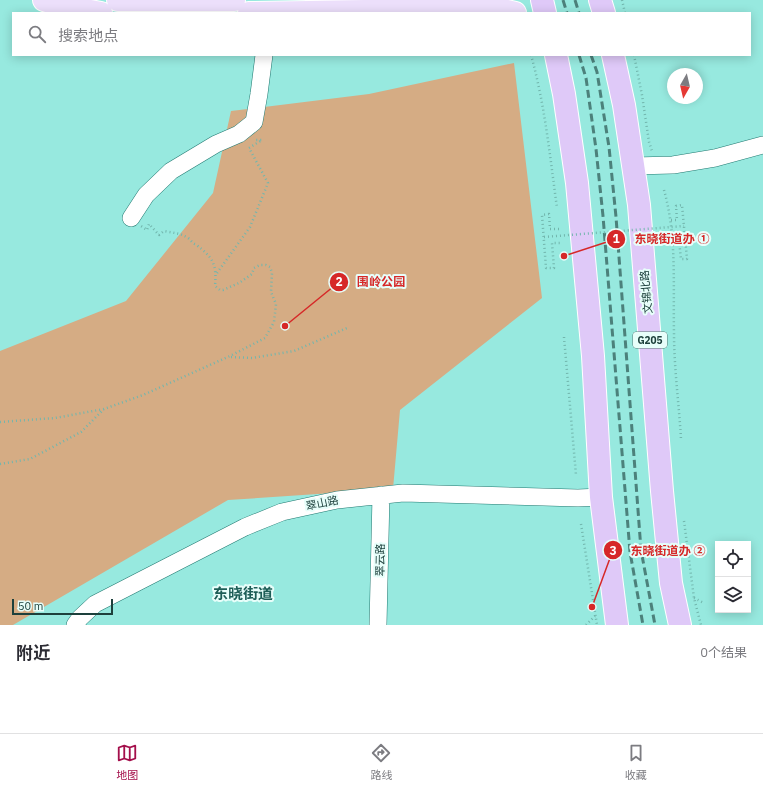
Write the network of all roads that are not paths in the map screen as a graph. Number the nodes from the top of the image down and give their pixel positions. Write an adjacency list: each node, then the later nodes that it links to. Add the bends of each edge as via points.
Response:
1 (44, 0): 6 (main road)
2 (118, 0): 3 (main road)
3 (234, 0)
4 (542, 0): 9 (highway)
5 (600, 0): 10 (highway)
6 (95, 12)
7 (321, 12): 8 (main road, via 482,9)
8 (511, 12)
9 (545, 12)
10 (604, 12)
11 (264, 56): 16 (street, via 254,122 239,134 216,144 171,172 146,195)
12 (556, 56): 18 (highway, via 577,183 593,356)
13 (613, 56): 15 (highway, 文锦北路 / G205)
14 (763, 145): 15 (street, via 673,166)
15 (634, 166): 22 (highway, 文锦北路 / G205, via 664,514)
16 (131, 218)
17 (381, 495): 18 (street, 翠山路, via 403,493); 19 (street, 翠山路, via 337,500 282,512 244,527 94,604); 20 (street, 翠云路)
18 (600, 497): 21 (highway)
19 (75, 625)
20 (378, 625)
21 (617, 625)
22 (680, 625)

